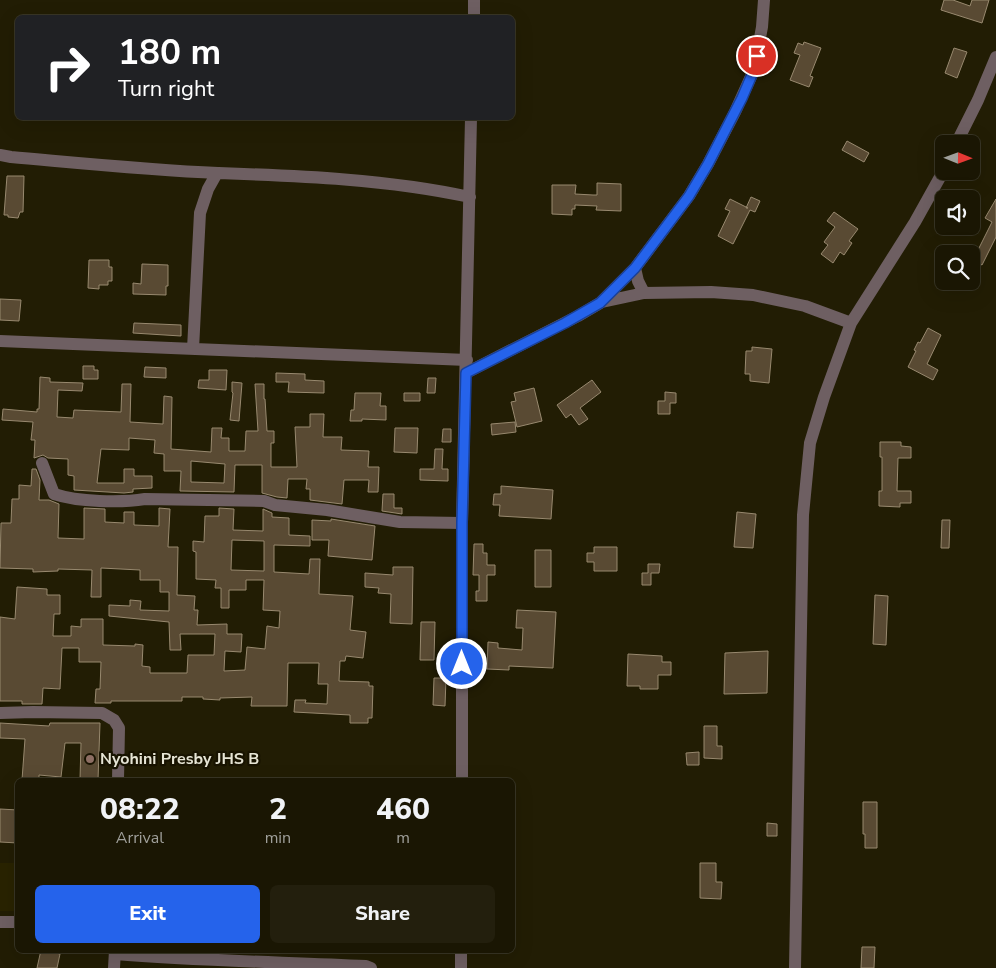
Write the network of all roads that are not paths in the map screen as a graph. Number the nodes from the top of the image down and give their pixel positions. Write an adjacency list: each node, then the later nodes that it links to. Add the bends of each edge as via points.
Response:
1 (474, 0): 3 (street)
2 (764, 0): 11 (street, via 754,70 735,112 689,196)
3 (474, 15)
4 (996, 57): 6 (street)
5 (471, 120): 10 (street)
6 (960, 135)
7 (0, 155): 8 (street)
8 (217, 173): 10 (street, via 356,180); 16 (street, via 200,213)
9 (939, 180): 14 (street, via 916,222)
10 (470, 196): 17 (street)
11 (635, 268): 12 (street); 13 (street)
12 (644, 293): 13 (street); 14 (street, via 711,292 764,296 819,310)
13 (600, 303): 17 (street, via 569,321)
14 (851, 323): 31 (street, via 810,444 803,515)
15 (0, 341): 16 (street)
16 (193, 349): 17 (street)
17 (466, 367): 19 (street)
18 (42, 463): 19 (street, via 54,494 65,498 130,502 145,499 264,501 275,506 327,510 400,522)
19 (462, 523): 22 (street)
20 (0, 713): 21 (street, via 102,714 114,720 120,728)
21 (118, 778)
22 (462, 778)
23 (0, 922): 24 (street)
24 (15, 922)
25 (115, 953): 28 (street)
26 (124, 953): 29 (street)
27 (461, 953): 30 (street)
28 (114, 968)
29 (371, 968)
30 (461, 968)
31 (795, 968)

